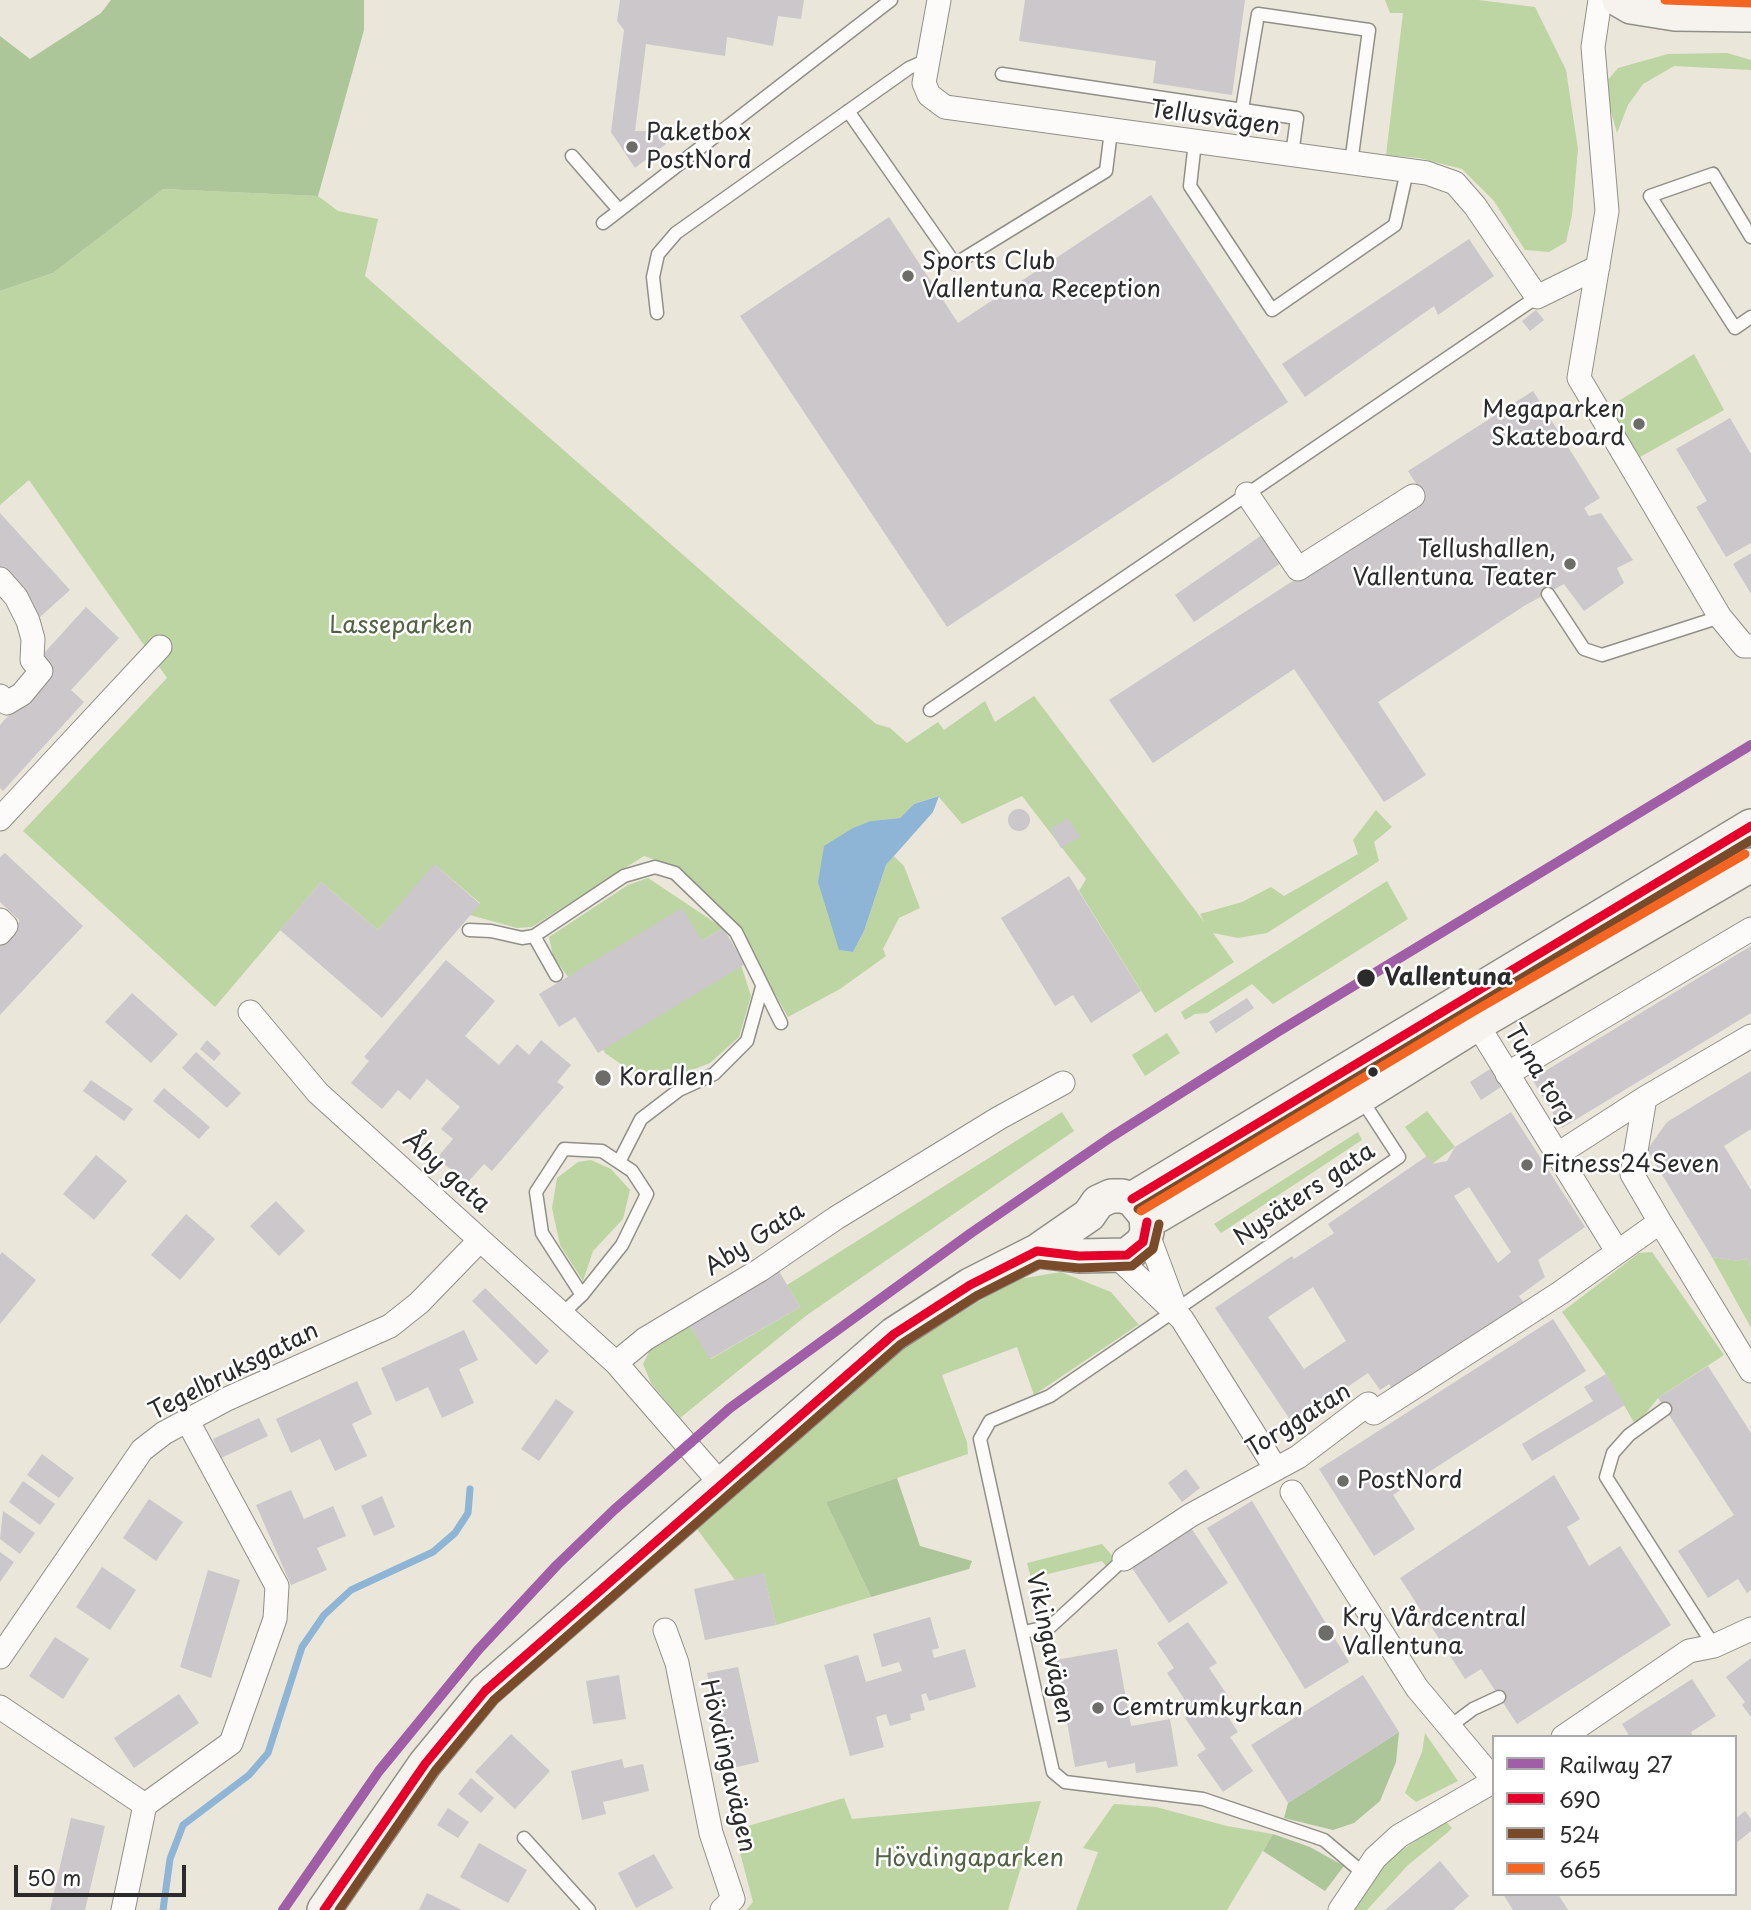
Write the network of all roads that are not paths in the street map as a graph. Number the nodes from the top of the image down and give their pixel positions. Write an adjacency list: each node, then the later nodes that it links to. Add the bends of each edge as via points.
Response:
1 (891, 0): 16 (lane)
2 (939, 0): 6 (street, Tellusvägen)
3 (1601, 0): 19 (street, via 1592,47 1607,211)
4 (1619, 0): 5 (street, via 1631,7 1675,13)
5 (1751, 15)
6 (927, 60): 9 (lane); 10 (street, Tellusvägen, via 923,83 929,95 945,107)
7 (1002, 74): 8 (lane)
8 (1242, 109): 12 (lane, via 1297,118); 14 (lane, via 1258,14 1369,30)
9 (848, 111): 10 (lane, via 955,264 1106,171); 21 (lane, via 677,233 658,254 653,277)
10 (1111, 131): 11 (street, Tellusvägen)
11 (1195, 142): 12 (street, Tellusvägen); 15 (lane, via 1190,186 1272,310 1395,225)
12 (1292, 155): 14 (street, Tellusvägen)
13 (572, 156): 16 (lane)
14 (1351, 163): 15 (street, Tellusvägen)
15 (1407, 171): 20 (street, Tellusvägen, via 1455,183)
16 (619, 210): 17 (lane)
17 (603, 223)
18 (1751, 237): 22 (lane, via 1713,174 1650,196 1735,328)
19 (1598, 267): 20 (street); 27 (street, via 1579,378)
20 (1536, 297): 23 (lane)
21 (657, 313)
22 (1750, 319)
23 (1247, 494): 24 (street, via 1298,569); 31 (lane)
24 (1413, 496)
25 (0, 579): 30 (street, via 16,597 27,621 33,639 32,660 41,671 22,694 7,703)
26 (1548, 594): 27 (lane, via 1584,649 1602,655)
27 (1720, 617): 28 (street)
28 (1747, 646)
29 (160, 647): 32 (street)
30 (0, 696)
31 (930, 710)
32 (0, 819)
33 (1751, 826): 53 (street)
34 (1751, 865): 44 (street)
35 (0, 920): 38 (street, via 6,926)
36 (1751, 929): 46 (street)
37 (468, 930): 39 (lane)
38 (0, 933)
39 (534, 936): 40 (lane); 41 (lane, via 624,876 655,867 675,873 736,932)
40 (556, 975)
41 (762, 987): 43 (lane); 51 (lane, via 747,1041 714,1074 679,1090 641,1119)
42 (250, 1012): 55 (street, Åby gata, via 318,1093)
43 (780, 1023)
44 (1478, 1024): 46 (street, Tuna torg); 48 (street)
45 (1751, 1036): 49 (street, Tuna torg)
46 (1507, 1074): 50 (street, Tuna torg)
47 (1063, 1083): 62 (street, Aby Gata, via 846,1212 772,1263 645,1339)
48 (1360, 1097): 53 (street); 60 (lane, Nysäters gata, via 1399,1157)
49 (1644, 1098): 50 (street, Tuna torg); 54 (street, via 1632,1174)
50 (1558, 1154): 58 (street, Tuna torg)
51 (619, 1162): 59 (lane, via 632,1171 647,1194 622,1245); 59 (lane, via 601,1150 564,1149 536,1192 542,1233)
52 (1088, 1215): 53 (street, via 1098,1202 1111,1196); 56 (street); 57 (street, via 1088,1235 1097,1249)
53 (1142, 1218): 57 (street, via 1143,1242 1127,1255); 60 (street)
54 (1660, 1223): 58 (street); 63 (street)
55 (480, 1240): 61 (street, Åby gata); 65 (street, Tegelbruksgatan, via 390,1326)
56 (1037, 1251): 57 (street); 67 (street, via 970,1285 894,1334)
57 (1111, 1256): 60 (street)
58 (1609, 1256): 69 (street, Torggatan, via 1560,1293 1374,1413 1368,1404 1298,1457 1201,1508)
59 (582, 1295): 61 (lane)
60 (1175, 1310): 66 (street); 72 (lane, Vikingavägen, via 1050,1396 990,1421 980,1439)
61 (563, 1313): 62 (street, Åby gata)
62 (616, 1363): 67 (street)
63 (1751, 1371)
64 (1665, 1409): 73 (lane, via 1612,1453 1606,1477)
65 (187, 1420): 74 (street, Tegelbruksgatan, via 142,1450); 81 (street, via 277,1586 275,1619 231,1743)
66 (1271, 1461)
67 (722, 1484): 85 (street, via 485,1691 425,1764)
68 (1292, 1492): 77 (street, via 1416,1688)
69 (1124, 1559): 72 (lane, Torggatan, via 1051,1626)
70 (1751, 1629): 73 (street)
71 (665, 1630): 87 (street, Hövdingavägen, via 677,1663 711,1833 733,1899)
72 (1024, 1632): 83 (lane, Vikingavägen, via 1053,1773 1066,1782 1203,1799 1324,1840)
73 (1714, 1646): 78 (street, via 1689,1651)
74 (0, 1657)
75 (1499, 1697): 77 (lane)
76 (0, 1707): 81 (street)
77 (1449, 1727): 79 (street)
78 (1566, 1735)
79 (1492, 1778)
80 (1492, 1781): 83 (street, via 1399,1836)
81 (145, 1805): 84 (street)
82 (524, 1838): 86 (lane)
83 (1363, 1873): 88 (street)
84 (123, 1910)
85 (324, 1910)
86 (589, 1910)
87 (722, 1910)
88 (1340, 1910)

